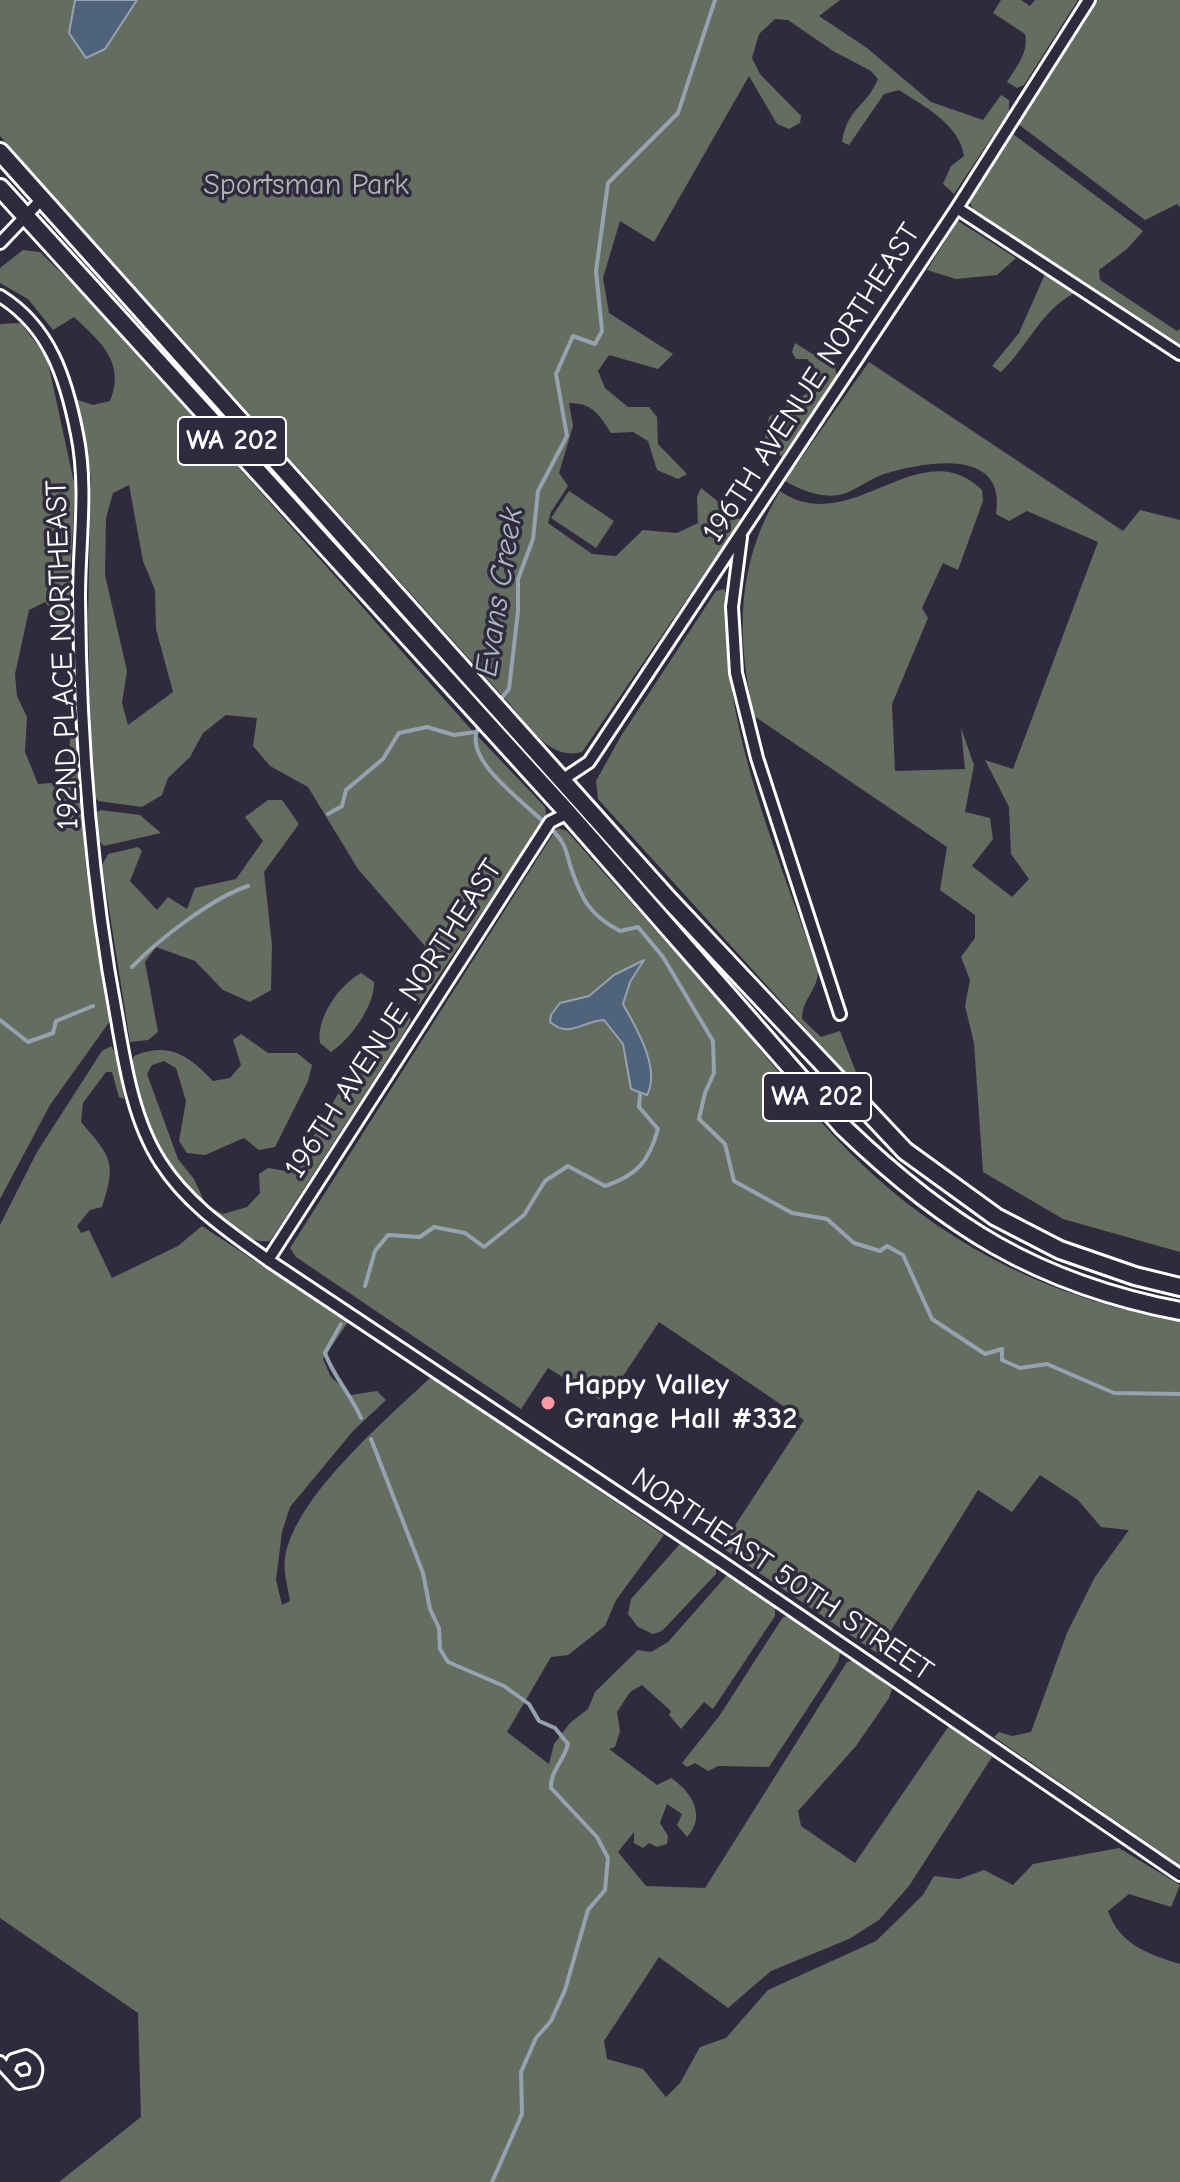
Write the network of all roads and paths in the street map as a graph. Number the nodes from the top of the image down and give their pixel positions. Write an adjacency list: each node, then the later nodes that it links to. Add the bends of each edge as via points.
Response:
1 (1089, 0): 5 (street, 196TH AVENUE NORTHEAST)
2 (0, 152): 4 (main road, WA 202)
3 (0, 188): 6 (main road, WA 202)
4 (41, 200): 6 (street); 12 (main road, WA 202)
5 (957, 208): 9 (street); 10 (street, 196TH AVENUE NORTHEAST)
6 (27, 214): 7 (street); 11 (main road, WA 202)
7 (0, 243)
8 (0, 296): 16 (street, 192ND PLACE NORTHEAST, via 27,314 46,340 78,436 89,826 124,1061)
9 (1180, 354)
10 (741, 535): 12 (street, 196TH AVENUE NORTHEAST, via 589,762); 15 (street, via 732,607 736,673 757,758)
11 (533, 774): 12 (main road); 13 (main road, WA 202)
12 (562, 780): 14 (main road, WA 202)
13 (568, 813): 14 (main road); 17 (street, 196TH AVENUE NORTHEAST, via 543,832); 19 (main road, WA 202, via 843,1127 936,1209 982,1240 1051,1274 1126,1301)
14 (593, 815): 18 (main road, WA 202, via 852,1098 917,1161 996,1217 1060,1250)
15 (840, 1014)
16 (144, 1130): 17 (street, NORTHEAST 50TH STREET, via 159,1162 200,1210)
17 (268, 1260): 20 (street, NORTHEAST 50TH STREET)
18 (1180, 1287)
19 (1180, 1311)
20 (1180, 1875)

